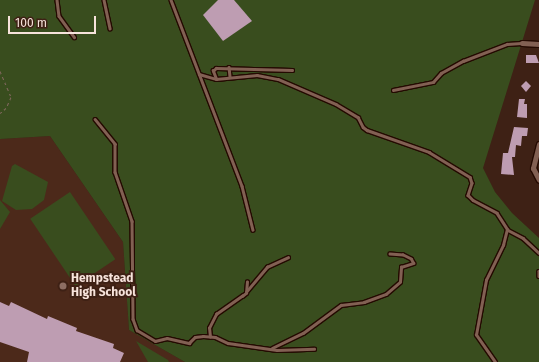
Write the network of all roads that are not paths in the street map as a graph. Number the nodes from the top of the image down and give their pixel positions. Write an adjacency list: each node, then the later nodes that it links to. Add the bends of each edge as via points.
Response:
1 (56, 0): 5 (lane, via 60,16)
2 (104, 0): 4 (lane)
3 (171, 0): 10 (lane)
4 (110, 28)
5 (74, 37)
6 (522, 43): 7 (street); 13 (lane, via 507,44 462,61 441,73 433,82)
7 (539, 44)
8 (229, 67): 9 (lane); 11 (lane); 12 (lane, via 213,68)
9 (292, 70)
10 (199, 74): 12 (lane); 18 (lane, via 242,186)
11 (230, 78): 12 (lane); 17 (lane, via 266,75 278,78 336,104 358,117 367,130 429,152 470,177 468,195 497,213)
12 (216, 79)
13 (393, 90)
14 (95, 119): 26 (lane, via 115,144 115,172 132,221 134,326 155,341 167,338 189,343 195,337)
15 (538, 146): 16 (street, via 533,168)
16 (539, 180)
17 (507, 228): 19 (lane); 29 (lane, via 503,245 486,280 476,335)
18 (253, 230)
19 (539, 253)
20 (390, 254): 27 (lane, via 403,255 413,263 401,267 400,282 386,294 364,302 342,305 303,333)
21 (288, 257): 25 (lane, via 267,267)
22 (539, 271): 23 (lane)
23 (539, 276)
24 (247, 282): 25 (lane)
25 (246, 293): 26 (lane, via 216,314 209,328)
26 (210, 337): 27 (lane, via 228,343)
27 (271, 349): 28 (lane)
28 (314, 349)
29 (495, 362)

